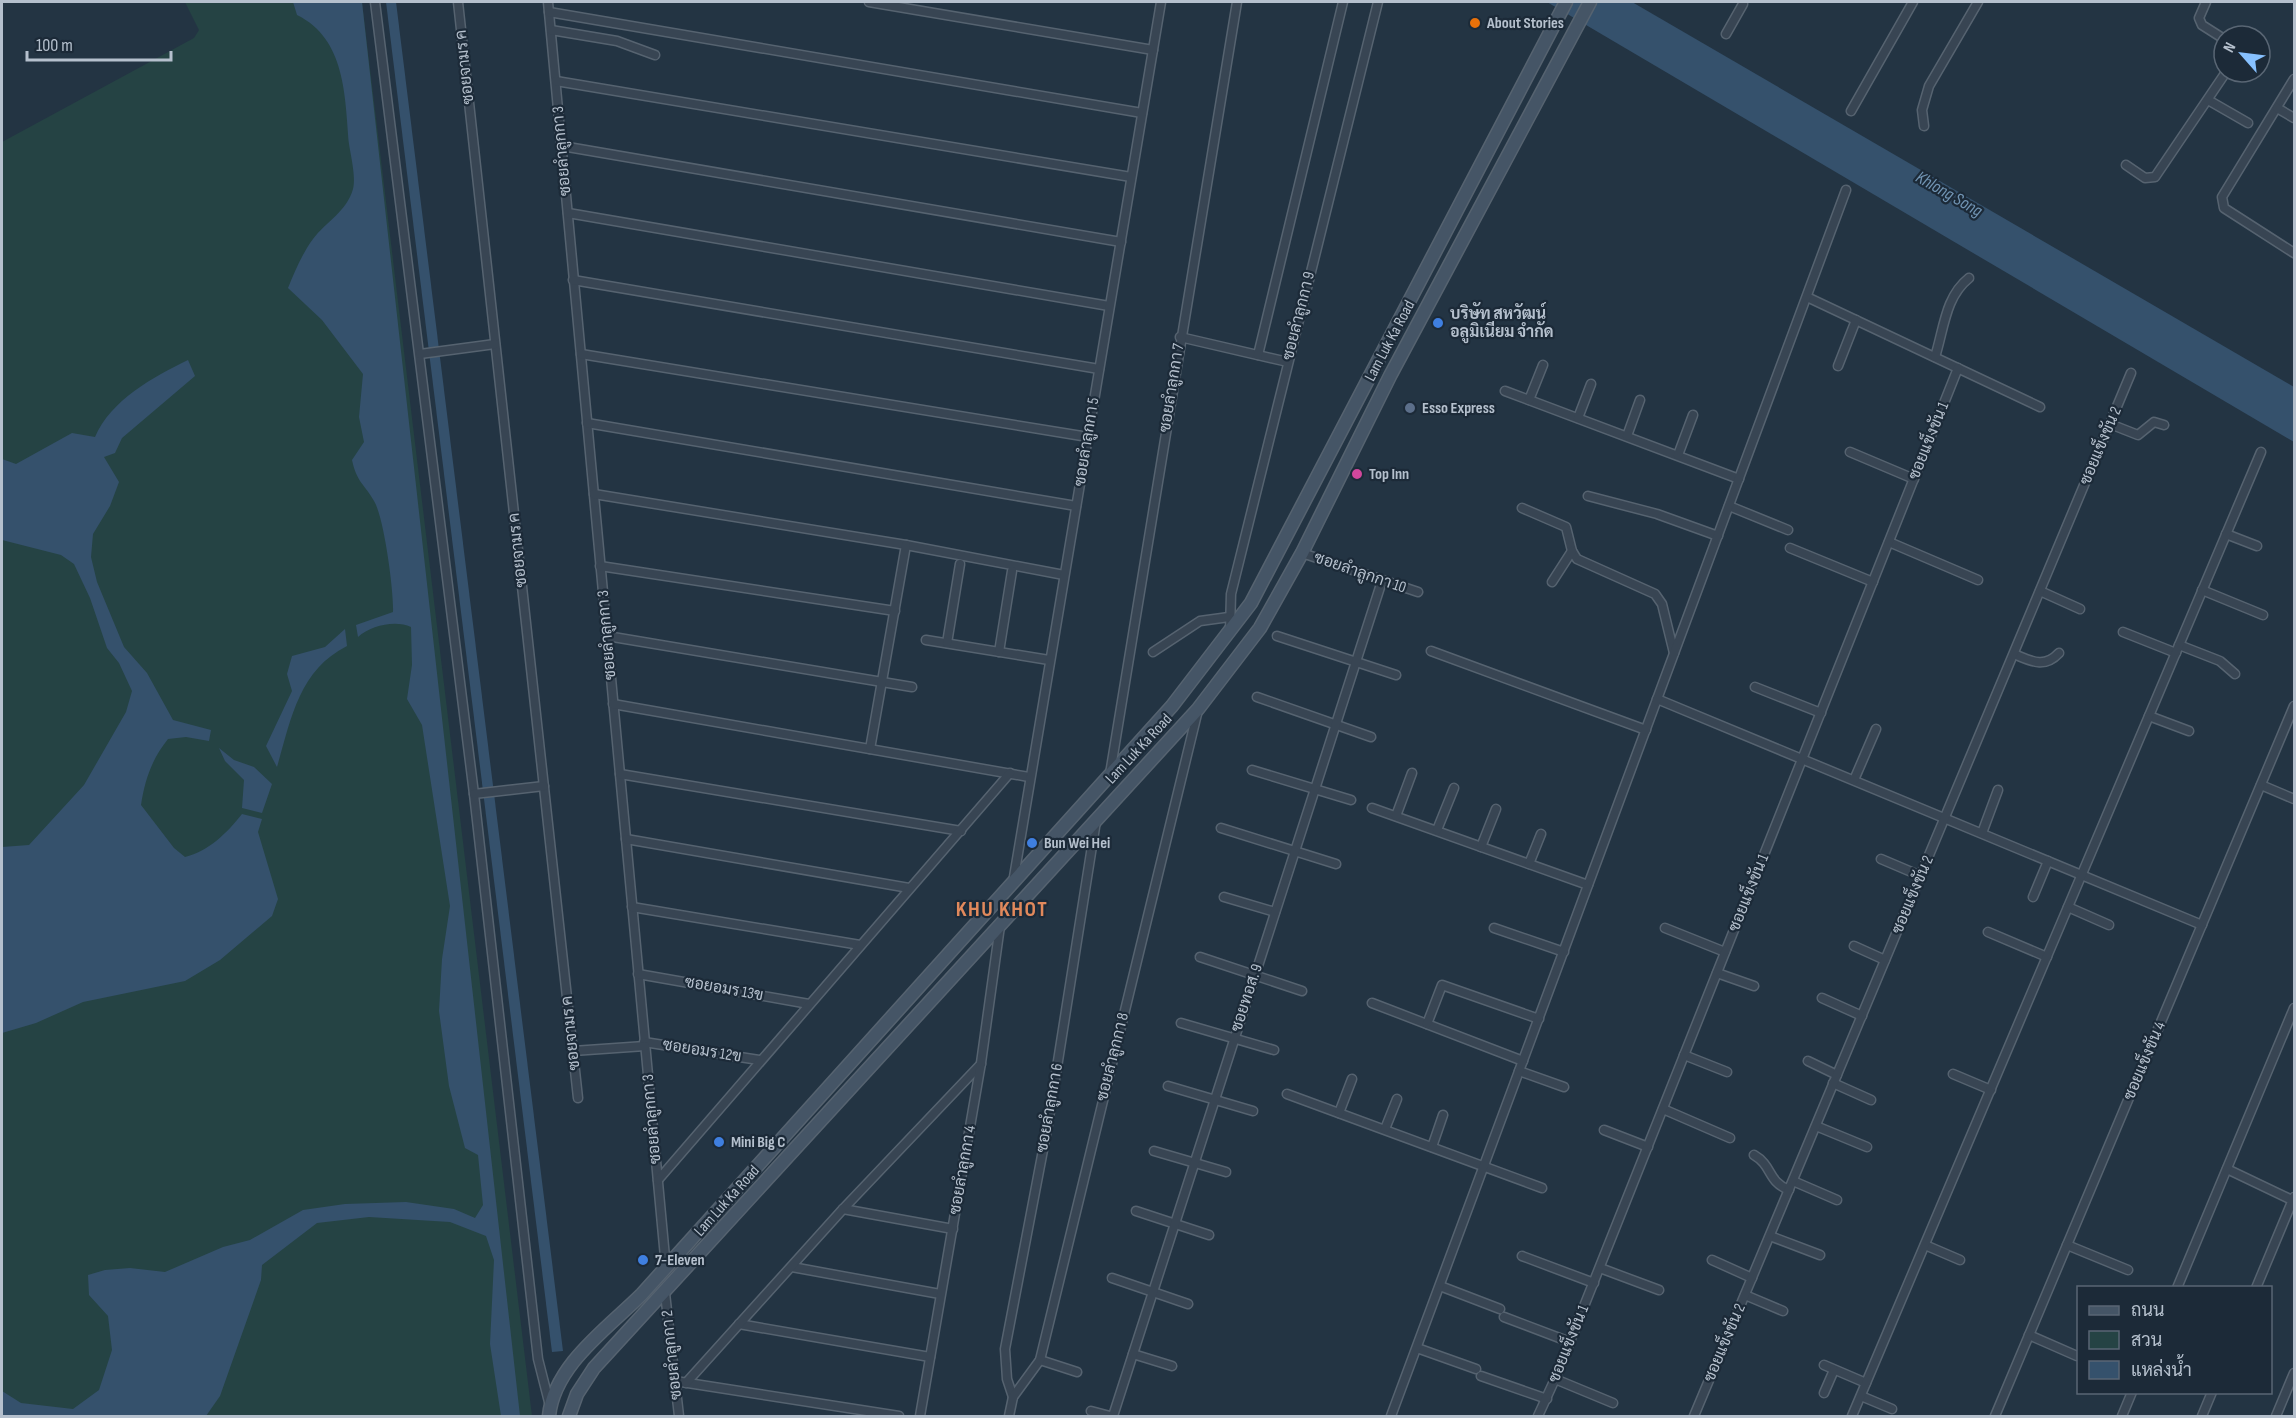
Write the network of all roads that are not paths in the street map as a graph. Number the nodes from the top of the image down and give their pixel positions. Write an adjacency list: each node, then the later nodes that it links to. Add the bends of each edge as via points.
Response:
1 (375, 2): 45 (street)
2 (458, 2): 44 (street, ซอยจามร ค)
3 (548, 2): 15 (street, ซอยลำลูกกา 3)
4 (869, 2): 19 (street)
5 (1161, 2): 19 (street, ซอยลำลูกกา 5)
6 (1237, 2): 43 (street, ซอยลำลูกกา 7)
7 (1343, 2): 47 (street)
8 (1378, 2): 49 (street, ซอยลำลูกกา 9)
9 (1566, 2): 70 (main road, Lam Luk Ka Road)
10 (1590, 2): 73 (main road, Lam Luk Ka Road)
11 (1742, 2): 18 (street)
12 (1913, 2): 26 (street)
13 (1978, 2): 30 (street, via 1929,86 1922,110)
14 (2206, 2): 17 (street, via 2199,18)
15 (549, 12): 16 (street, ซอยลำลูกกา 3); 27 (street)
16 (551, 30): 20 (street, via 617,41); 22 (street, ซอยลำลูกกา 3)
17 (2212, 31)
18 (1726, 34)
19 (1153, 50): 27 (street, ซอยลำลูกกา 5)
20 (655, 55)
21 (2295, 78): 25 (street)
22 (556, 81): 31 (street, ซอยลำลูกกา 3); 33 (street)
23 (2218, 84): 24 (street)
24 (2208, 100): 29 (street); 32 (street, via 2155,177 2145,178)
25 (2277, 108): 28 (street); 37 (street, via 2222,197 2222,203)
26 (1851, 111)
27 (1142, 113): 33 (street, ซอยลำลูกกา 5)
28 (2295, 118)
29 (2248, 123)
30 (1924, 126)
31 (562, 146): 35 (street, ซอยลำลูกกา 3); 36 (street)
32 (2127, 165)
33 (1131, 177): 36 (street, ซอยลำลูกกา 5)
34 (1846, 189): 40 (street)
35 (567, 213): 39 (street, ซอยลำลูกกา 3); 41 (street)
36 (1120, 242): 41 (street, ซอยลำลูกกา 5)
37 (2295, 253)
38 (1969, 278): 48 (street, via 1950,300)
39 (573, 280): 46 (street, ซอยลำลูกกา 3); 53 (street)
40 (1807, 297): 42 (street); 71 (street)
41 (1109, 306): 53 (street, ซอยลำลูกกา 5)
42 (1856, 320): 48 (street); 51 (street)
43 (1180, 337): 47 (street); 141 (street, ซอยลำลูกกา 7)
44 (495, 344): 45 (street); 145 (street, ซอยจามร ค)
45 (424, 354): 149 (street)
46 (581, 354): 62 (street, ซอยลำลูกกา 3); 66 (street)
47 (1258, 355): 49 (street)
48 (1935, 357): 52 (street)
49 (1288, 362): 102 (street, ซอยลำลูกกา 9, via 1231,594)
50 (1543, 364): 57 (street)
51 (1838, 366)
52 (1958, 368): 59 (street); 72 (street, ซอยแข็งขัน 1)
53 (1098, 369): 66 (street, ซอยลำลูกกา 5)
54 (2132, 373): 63 (street, ซอยแข็งขัน 2)
55 (1591, 384): 61 (street)
56 (1505, 391): 57 (street)
57 (1529, 400): 61 (street)
58 (1640, 400): 65 (street)
59 (2040, 406)
60 (1693, 415): 69 (street)
61 (1578, 418): 65 (street)
62 (587, 423): 74 (street, ซอยลำลูกกา 3); 76 (street)
63 (2110, 424): 64 (street, via 2138,435 2154,422); 97 (street, ซอยแข็งขัน 2)
64 (2164, 425)
65 (1627, 436): 69 (street)
66 (1088, 437): 76 (street, ซอยลำลูกกา 5)
67 (1850, 452): 72 (street)
68 (2261, 452): 80 (street)
69 (1678, 455): 71 (street)
70 (1320, 473): 73 (main road); 103 (main road, Lam Luk Ka Road, via 1251,603)
71 (1739, 479): 77 (street)
72 (1914, 479): 82 (street, ซอยแข็งขัน 1)
73 (1338, 481): 87 (main road, Lam Luk Ka Road)
74 (594, 494): 83 (street); 89 (street, ซอยลำลูกกา 3)
75 (1588, 496): 81 (street, via 1657,514)
76 (1076, 506): 91 (street, ซอยลำลูกกา 5)
77 (1729, 506): 79 (street); 81 (street)
78 (1522, 508): 86 (street, via 1566,526)
79 (1788, 530)
80 (2226, 534): 84 (street); 96 (street)
81 (1718, 536): 114 (street)
82 (1889, 542): 92 (street); 95 (street, ซอยแข็งขัน 1)
83 (906, 546): 91 (street); 100 (street)
84 (2258, 546)
85 (1790, 548): 95 (street)
86 (1572, 551): 94 (street); 114 (street, via 1588,565 1655,594 1662,603)
87 (1302, 553): 93 (street, ซอยลำลูกกา 10); 127 (main road, Lam Luk Ka Road, via 1255,636)
88 (960, 564): 108 (street)
89 (600, 566): 100 (street); 105 (street, ซอยลำลูกกา 3)
90 (1012, 571): 111 (street)
91 (1064, 575): 116 (street, ซอยลำลูกกา 5)
92 (1978, 580)
93 (1382, 581): 98 (street, ซอยลำลูกกา 10); 117 (street, ซอยทอส. 9)
94 (1552, 582)
95 (1873, 582): 128 (street, ซอยแข็งขัน 1)
96 (2202, 590): 101 (street); 109 (street)
97 (2040, 591): 99 (street); 115 (street, ซอยแข็งขัน 2)
98 (1418, 592)
99 (2080, 609)
100 (895, 611): 120 (street)
101 (2263, 615)
102 (1229, 617): 103 (street, ซอยลำลูกกา 9); 112 (street, via 1200,621)
103 (1230, 632): 141 (main road, Lam Luk Ka Road, via 1172,706)
104 (2123, 632): 109 (street)
105 (607, 636): 120 (street); 125 (street, ซอยลำลูกกา 3)
106 (1277, 636): 117 (street)
107 (926, 640): 108 (street)
108 (947, 643): 111 (street)
109 (2177, 649): 118 (street, via 2220,661); 129 (street)
110 (1431, 651): 132 (street)
111 (999, 652): 116 (street)
112 (1153, 652)
113 (2059, 653): 115 (street, via 2046,663 2037,664)
114 (1674, 654): 124 (street)
115 (2014, 654): 156 (street, ซอยแข็งขัน 2)
116 (1049, 660): 142 (street, ซอยลำลูกกา 5)
117 (1356, 661): 119 (street); 130 (street, ซอยทอส. 9)
118 (2235, 674)
119 (1396, 675)
120 (883, 684): 121 (street); 135 (street)
121 (912, 687)
122 (1755, 687): 128 (street)
123 (1257, 697): 130 (street)
124 (1657, 699): 132 (street); 136 (street)
125 (613, 704): 135 (street); 140 (street, ซอยลำลูกกา 3)
126 (2295, 706): 144 (street, ซอยแข็งขัน 4)
127 (1198, 710): 155 (main road, Lam Luk Ka Road); 286 (street, ซอยลำลูกกา 8)
128 (1821, 713): 136 (street, ซอยแข็งขัน 1)
129 (2149, 716): 133 (street); 169 (street)
130 (1334, 726): 134 (street); 147 (street, ซอยทอส. 9)
131 (1876, 729): 143 (street)
132 (1646, 730): 172 (street)
133 (2189, 731)
134 (1371, 738)
135 (870, 749): 138 (street)
136 (1803, 759): 143 (street); 188 (street, ซอยแข็งขัน 1)
137 (1252, 770): 147 (street)
138 (1010, 773): 142 (street); 159 (street)
139 (1412, 773): 154 (street)
140 (620, 774): 159 (street); 162 (street, ซอยลำลูกกา 3)
141 (1110, 775): 171 (main road, Lam Luk Ka Road)
142 (1029, 777): 171 (street, ซอยลำลูกกา 5)
143 (1854, 780): 156 (street)
144 (2261, 785): 150 (street); 181 (street, ซอยแข็งขัน 4)
145 (544, 786): 149 (street); 208 (street, ซอยจามร ค)
146 (1454, 788): 158 (street)
147 (1314, 789): 151 (street); 164 (street, ซอยทอส. 9)
148 (1998, 790): 160 (street)
149 (474, 794): 305 (street, via 538,1359)
150 (2295, 799)
151 (1351, 800)
152 (1372, 808): 154 (street)
153 (1496, 809): 163 (street)
154 (1396, 816): 158 (street)
155 (1096, 818): 179 (main road, Lam Luk Ka Road); 300 (street, ซอยลำลูกกา 6, via 1048,1124 1005,1349)
156 (1945, 818): 160 (street); 170 (street, ซอยแข็งขัน 2)
157 (1221, 828): 164 (street)
158 (1437, 830): 163 (street)
159 (961, 831): 173 (street)
160 (1982, 833): 166 (street)
161 (1541, 834): 168 (street)
162 (626, 839): 173 (street); 176 (street, ซอยลำลูกกา 3)
163 (1481, 848): 168 (street)
164 (1294, 852): 167 (street); 178 (street, ซอยทอส. 9)
165 (1881, 859): 170 (street)
166 (2048, 861): 169 (street); 175 (street)
167 (1336, 864)
168 (1528, 864): 172 (street)
169 (2082, 875): 177 (street); 181 (street)
170 (1921, 876): 191 (street, ซอยแข็งขัน 2)
171 (1013, 883): 262 (main road, Lam Luk Ka Road)
172 (1588, 885): 187 (street)
173 (909, 888): 185 (street)
174 (1224, 897): 178 (street)
175 (2033, 897)
176 (632, 907): 185 (street); 193 (street, ซอยลำลูกกา 3)
177 (2068, 907): 180 (street); 190 (street)
178 (1275, 912): 194 (street, ซอยทอส. 9)
179 (1001, 923): 213 (street, ซอยลำลูกกา 4); 274 (main road, Lam Luk Ka Road)
180 (2109, 924)
181 (2202, 925): 257 (street, ซอยแข็งขัน 4)
182 (1494, 928): 187 (street)
183 (1665, 928): 188 (street)
184 (1988, 932): 190 (street)
185 (860, 945): 199 (street)
186 (1854, 945): 191 (street)
187 (1564, 952): 202 (street)
188 (1725, 952): 192 (street, ซอยแข็งขัน 1)
189 (1200, 957): 194 (street)
190 (2047, 957): 221 (street)
191 (1885, 960): 201 (street, ซอยแข็งขัน 2)
192 (1717, 973): 195 (street); 209 (street, ซอยแข็งขัน 1)
193 (638, 974): 199 (street, ซอยอมร 13ข); 206 (street, ซอยลำลูกกา 3)
194 (1254, 975): 196 (street); 205 (street, ซอยทอส. 9)
195 (1754, 986)
196 (1302, 991)
197 (1822, 998): 201 (street)
198 (1372, 1003): 204 (street)
199 (809, 1004): 210 (street)
200 (2295, 1008): 242 (street)
201 (1862, 1016): 218 (street, ซอยแข็งขัน 2)
202 (1539, 1019): 204 (street, via 1442,985); 211 (street)
203 (1181, 1023): 205 (street)
204 (1427, 1024): 211 (street)
205 (1234, 1039): 207 (street); 225 (street, ซอยทอส. 9)
206 (645, 1044): 208 (street, ซอยอมร 12ข); 210 (street, ซอยอมร 12ข); 244 (street, ซอยลำลูกกา 3)
207 (1274, 1050)
208 (573, 1051): 223 (street, ซอยจามร ค)
209 (1684, 1055): 215 (street); 227 (street, ซอยแข็งขัน 1)
210 (759, 1060): 244 (street)
211 (1523, 1061): 214 (street)
212 (1808, 1061): 218 (street)
213 (981, 1064): 250 (street); 253 (street, ซอยลำลูกกา 4)
214 (1519, 1071): 220 (street); 241 (street)
215 (1727, 1072)
216 (1953, 1074): 221 (street)
217 (1352, 1079): 229 (street)
218 (1835, 1079): 226 (street); 231 (street, ซอยแข็งขัน 2)
219 (1168, 1086): 225 (street)
220 (1564, 1088)
221 (1991, 1090): 256 (street)
222 (1287, 1094): 229 (street)
223 (578, 1098)
224 (1397, 1099): 232 (street)
225 (1214, 1100): 228 (street); 240 (street, ซอยทอส. 9)
226 (1871, 1100)
227 (1663, 1109): 234 (street); 236 (street, ซอยแข็งขัน 1)
228 (1253, 1111)
229 (1339, 1113): 232 (street)
230 (1443, 1115): 235 (street)
231 (1816, 1126): 237 (street); 245 (street, ซอยแข็งขัน 2)
232 (1385, 1130): 235 (street)
233 (1604, 1130): 236 (street)
234 (1730, 1138)
235 (1432, 1147): 241 (street)
236 (1648, 1147): 264 (street, ซอยแข็งขัน 1)
237 (1868, 1148)
238 (1154, 1151): 240 (street)
239 (1754, 1155): 247 (street, via 1768,1166 1776,1184)
240 (1194, 1163): 243 (street); 252 (street, ซอยทอส. 9)
241 (1484, 1166): 246 (street); 269 (street)
242 (2227, 1169): 249 (street); 270 (street)
243 (1226, 1172)
244 (657, 1180): 262 (street, ซอยลำลูกกา 3)
245 (1792, 1181): 247 (street, ซอยแข็งขัน 2); 248 (street)
246 (1542, 1188)
247 (1789, 1190): 255 (street, ซอยแข็งขัน 2)
248 (1838, 1200)
249 (2294, 1200): 271 (street)
250 (843, 1209): 253 (street); 263 (street)
251 (1136, 1211): 252 (street)
252 (1174, 1222): 254 (street); 273 (street, ซอยทอส. 9)
253 (953, 1229): 275 (street, ซอยลำลูกกา 4)
254 (1209, 1235)
255 (1770, 1236): 258 (street); 267 (street, ซอยแข็งขัน 2)
256 (1925, 1245): 261 (street); 295 (street)
257 (2067, 1245): 265 (street); 280 (street, ซอยแข็งขัน 4)
258 (1820, 1255)
259 (1522, 1256): 268 (street)
260 (1712, 1260): 267 (street)
261 (1960, 1260)
262 (666, 1268): 305 (main road, Lam Luk Ka Road, via 582,1352 566,1373)
263 (792, 1268): 275 (street); 279 (street)
264 (1600, 1268): 268 (street, ซอยแข็งขัน 1); 272 (street)
265 (2128, 1270)
266 (1112, 1278): 273 (street)
267 (1752, 1278): 276 (street, ซอยแข็งขัน 2)
268 (1594, 1283): 281 (street, ซอยแข็งขัน 1)
269 (1440, 1286): 281 (street); 282 (street)
270 (2177, 1286)
271 (2256, 1286)
272 (1659, 1290)
273 (1153, 1292): 277 (street); 283 (street, ซอยทอส. 9)
274 (665, 1293): 293 (street, ซอยลำลูกกา 2); 306 (main road, Lam Luk Ka Road, via 594,1368 577,1394)
275 (940, 1294): 285 (street, ซอยลำลูกกา 4)
276 (1745, 1295): 278 (street); 314 (street, ซอยแข็งขัน 2)
277 (1188, 1304)
278 (1783, 1311)
279 (739, 1324): 285 (street); 294 (street)
280 (2029, 1335): 284 (street); 316 (street, ซอยแข็งขัน 4)
281 (1570, 1342): 292 (street, ซอยแข็งขัน 1)
282 (1417, 1348): 301 (street); 312 (street)
283 (1133, 1354): 288 (street); 311 (street, ซอยทอส. 9)
284 (2077, 1356)
285 (930, 1357): 309 (street, ซอยลำลูกกา 4)
286 (1040, 1360): 290 (street); 300 (street, ซอยลำลูกกา 8)
287 (1824, 1365): 289 (street)
288 (1172, 1366)
289 (1834, 1370): 295 (street); 296 (street)
290 (1077, 1372)
291 (2294, 1375): 319 (street)
292 (1555, 1379): 301 (street, ซอยแข็งขัน 1); 302 (street)
293 (675, 1381): 294 (street); 307 (street, ซอยลำลูกกา 2)
294 (686, 1383): 308 (street)
295 (1866, 1383): 299 (street)
296 (1824, 1393)
297 (2132, 1394): 317 (street)
298 (2211, 1394): 318 (street)
299 (1861, 1396): 303 (street); 315 (street)
300 (1013, 1397): 310 (street)
301 (1547, 1399): 313 (street, ซอยแข็งขัน 1)
302 (1613, 1403)
303 (1892, 1409)
304 (1091, 1411): 311 (street)
305 (550, 1412)
306 (569, 1416)
307 (679, 1416)
308 (899, 1416)
309 (920, 1416)
310 (1009, 1416)
311 (1112, 1416)
312 (1391, 1416)
313 (1538, 1416)
314 (1694, 1416)
315 (1852, 1416)
316 (1995, 1416)
317 (2122, 1416)
318 (2202, 1416)
319 (2276, 1416)

